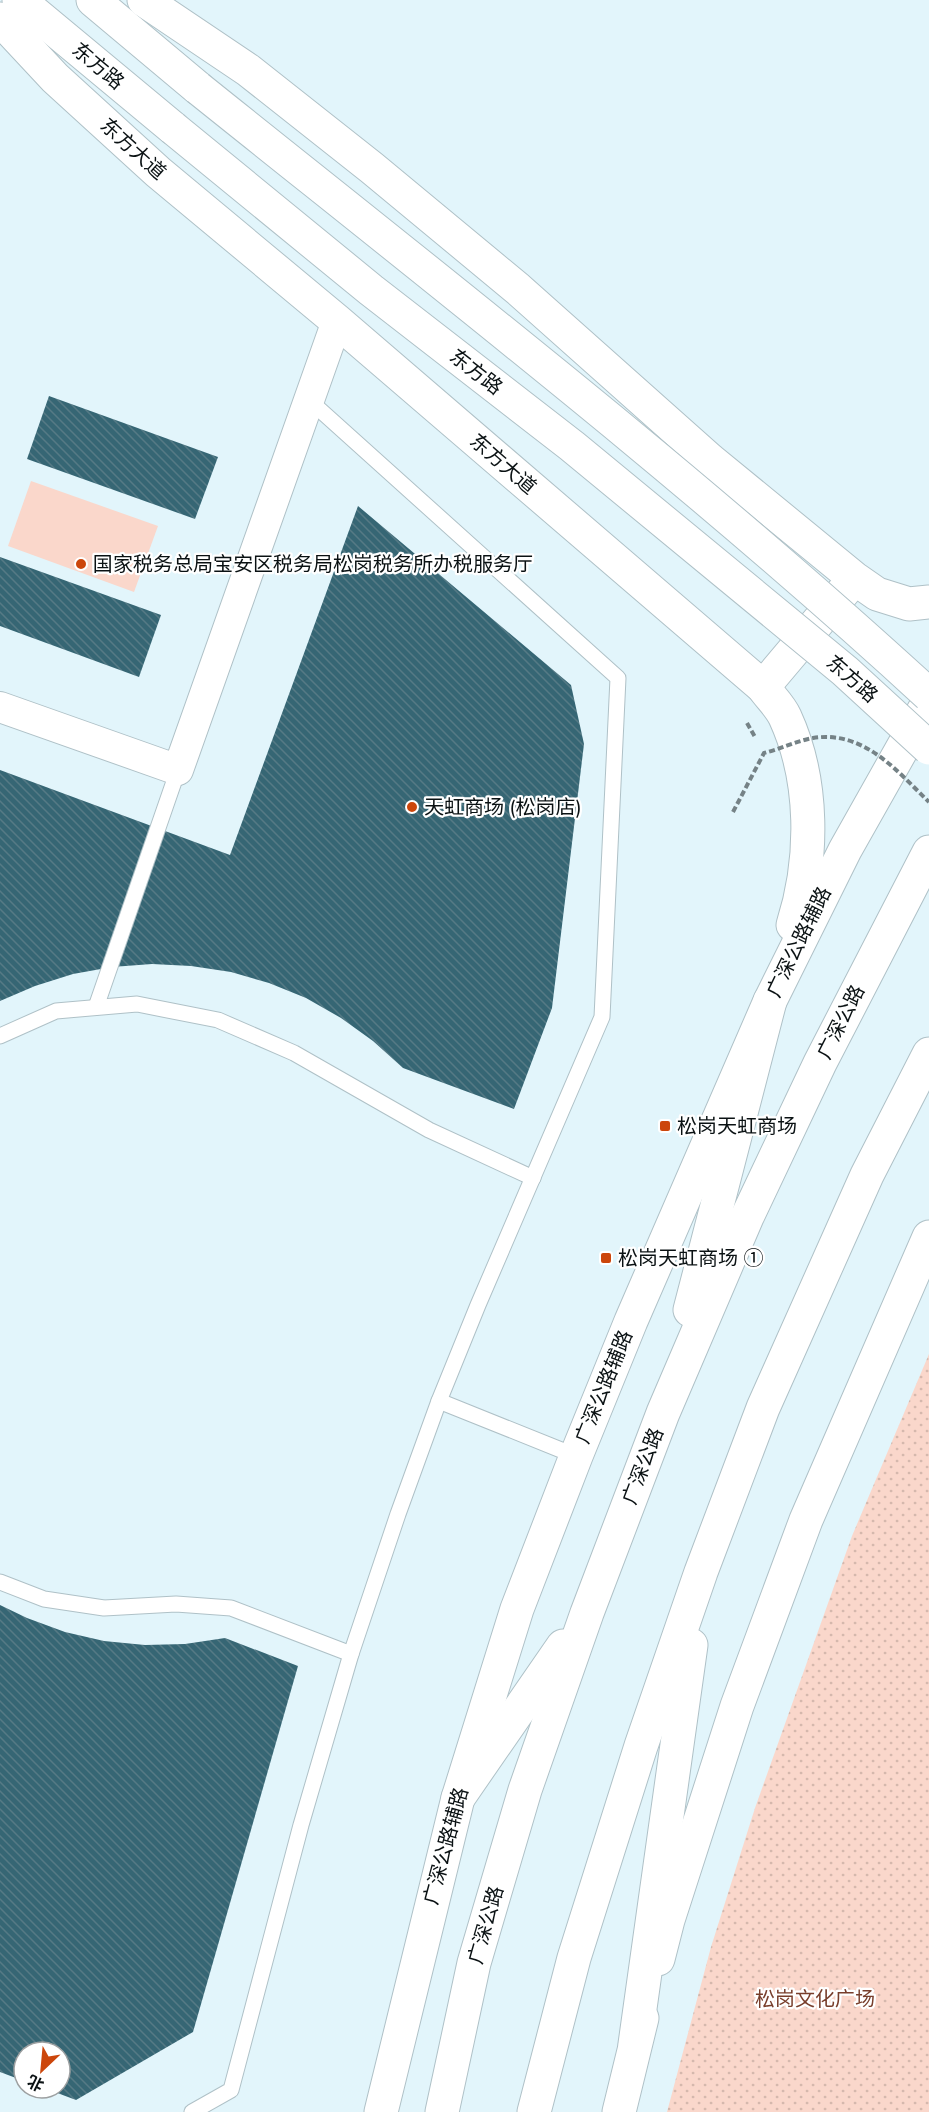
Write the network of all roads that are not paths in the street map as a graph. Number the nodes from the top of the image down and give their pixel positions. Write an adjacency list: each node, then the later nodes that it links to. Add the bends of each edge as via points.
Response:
1 (19, 0): 13 (main road, 东方路, bridge, via 371,290 572,447 845,671)
2 (93, 0): 10 (main road, 东方路, bridge, via 603,414 788,569)
3 (144, 0): 7 (main road, via 248,70 372,168 518,289 710,460)
4 (0, 19): 5 (main road, 东方大道, via 55,78 158,172)
5 (337, 321): 6 (street); 9 (main road, 东方大道)
6 (309, 400): 14 (street); 20 (lane, via 618,678 603,1017)
7 (854, 578): 8 (main road, via 877,594 909,604); 9 (main road)
8 (929, 602)
9 (763, 687): 16 (main road, 东方大道, via 784,715 793,740 804,777 808,822 799,905)
10 (929, 695)
11 (929, 700): 16 (main road, 广深公路辅路, via 845,850)
12 (0, 707): 14 (street)
13 (929, 747)
14 (178, 770): 17 (lane)
15 (929, 852): 23 (main road, 广深公路, via 811,1083 747,1218)
16 (770, 1001): 23 (main road); 24 (main road, 广深公路辅路)
17 (96, 1007): 18 (lane, via 56,1011); 20 (lane, via 137,1004 218,1020 294,1053 429,1130)
18 (0, 1036)
19 (929, 1054): 25 (main road, via 867,1175 763,1408)
20 (533, 1178): 22 (lane)
21 (926, 1250): 30 (main road, via 806,1520 737,1706 668,1920)
22 (439, 1401): 24 (lane); 28 (lane)
23 (663, 1413): 27 (main road, 广深公路)
24 (576, 1456): 29 (main road, 广深公路辅路, via 517,1609)
25 (701, 1572): 30 (main road); 34 (main road, via 574,1958)
26 (0, 1582): 28 (lane, via 44,1599 104,1608 176,1604 231,1608)
27 (586, 1613): 29 (main road); 33 (main road, 广深公路, via 525,1790 474,1963)
28 (351, 1654): 31 (lane, via 231,2090)
29 (458, 1798): 32 (main road, 广深公路辅路)
30 (635, 2044): 35 (main road)
31 (192, 2112)
32 (381, 2112)
33 (442, 2112)
34 (534, 2112)
35 (619, 2112)

